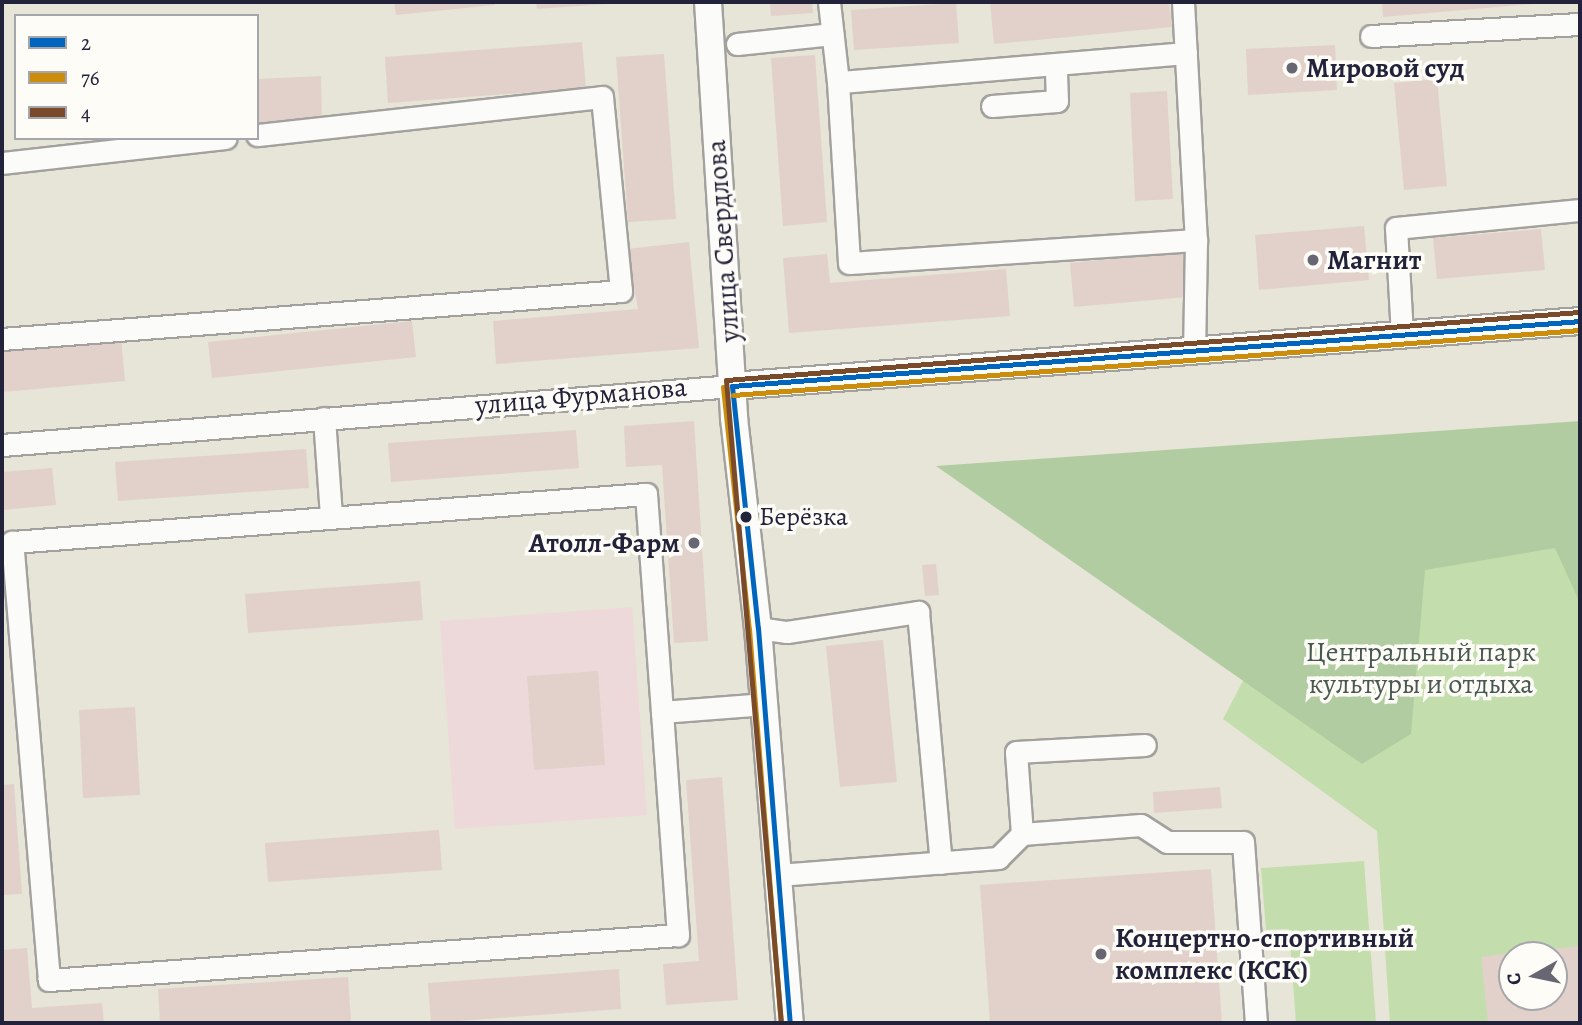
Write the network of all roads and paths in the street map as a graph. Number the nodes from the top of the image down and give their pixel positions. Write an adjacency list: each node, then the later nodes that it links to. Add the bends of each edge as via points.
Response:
1 (708, 2): 21 (main road, улица Свердлова)
2 (829, 2): 5 (street)
3 (1183, 2): 8 (street)
4 (1580, 24): 6 (street)
5 (832, 34): 7 (street); 10 (street)
6 (1371, 36)
7 (737, 44)
8 (1186, 53): 9 (street); 16 (street)
9 (1056, 64): 10 (street); 11 (street, via 1057,101)
10 (838, 82): 16 (street, via 849,263)
11 (992, 106)
12 (259, 135): 19 (street, via 602,97 621,292)
13 (208, 140): 14 (street)
14 (2, 163)
15 (1580, 209): 18 (street, via 1396,228)
16 (1196, 240): 20 (street)
17 (1580, 321): 18 (main road, улица Фурманова)
18 (1402, 335): 20 (main road, улица Фурманова)
19 (2, 339)
20 (1194, 351): 21 (main road, улица Фурманова)
21 (732, 386): 22 (street, улица Фурманова); 25 (main road, улица Свердлова)
22 (324, 418): 23 (street, улица Фурманова); 24 (street)
23 (2, 445)
24 (331, 516): 27 (street, via 646,494); 27 (street, via 12,542 49,980 678,935)
25 (758, 628): 26 (main road, улица Свердлова); 30 (street, via 787,632 918,612)
26 (765, 704): 27 (street); 31 (main road, улица Свердлова)
27 (662, 712)
28 (1145, 744): 29 (street, via 1016,752)
29 (1023, 834): 30 (street, via 998,858); 33 (street, via 1141,825 1167,842 1243,842)
30 (941, 863): 31 (street)
31 (778, 875): 32 (main road, улица Свердлова)
32 (790, 1023)
33 (1255, 1023)

